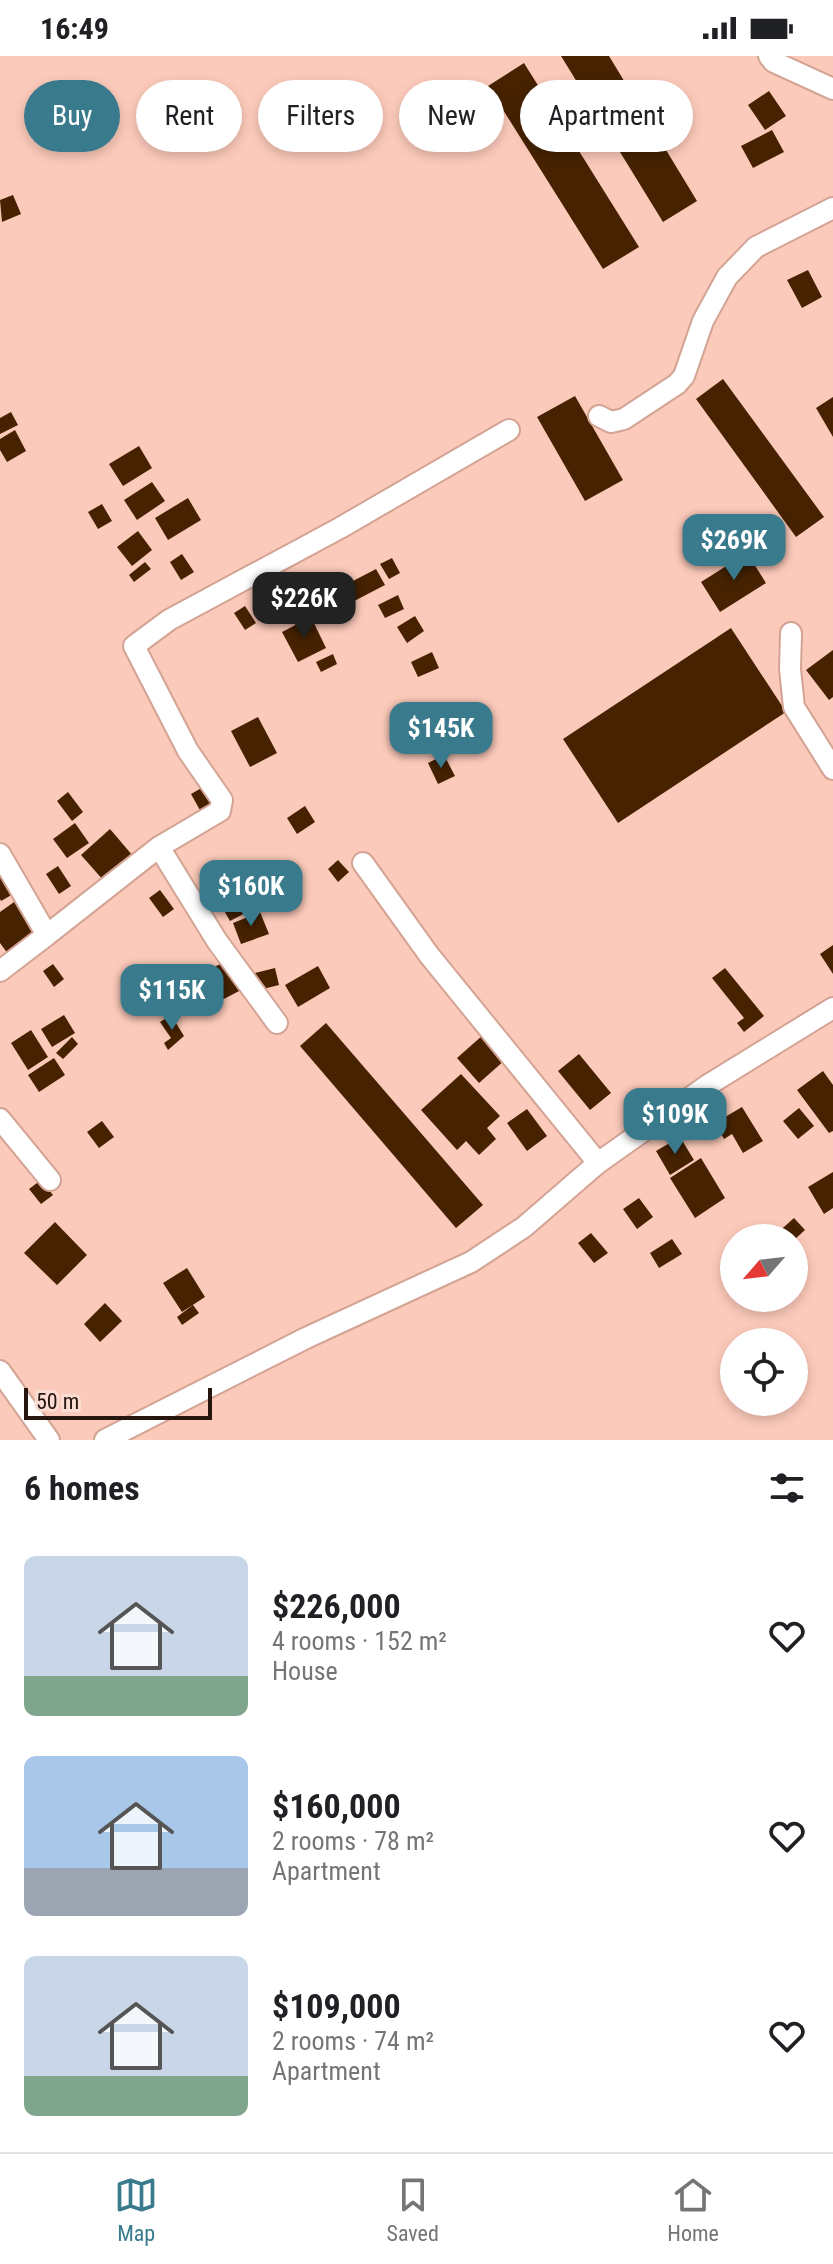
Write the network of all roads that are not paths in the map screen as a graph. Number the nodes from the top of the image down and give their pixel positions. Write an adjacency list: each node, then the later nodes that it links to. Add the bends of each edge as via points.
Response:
1 (769, 56): 2 (street)
2 (833, 89)
3 (833, 208): 4 (street, via 756,247 727,277 677,384 624,419 611,422)
4 (599, 416)
5 (509, 430): 8 (street, via 169,620 134,646 188,751 222,800 220,811)
6 (791, 633): 7 (street, via 794,707)
7 (833, 769)
8 (159, 847): 11 (street); 14 (street, via 217,941)
9 (0, 854): 11 (street)
10 (363, 863): 16 (street, via 429,955)
11 (47, 935): 12 (street)
12 (0, 971)
13 (833, 1008): 16 (street, via 708,1085)
14 (277, 1023)
15 (0, 1119): 17 (street)
16 (598, 1163): 20 (street, via 524,1227 471,1262)
17 (50, 1180)
18 (0, 1371): 19 (street)
19 (49, 1440)
20 (105, 1440)

